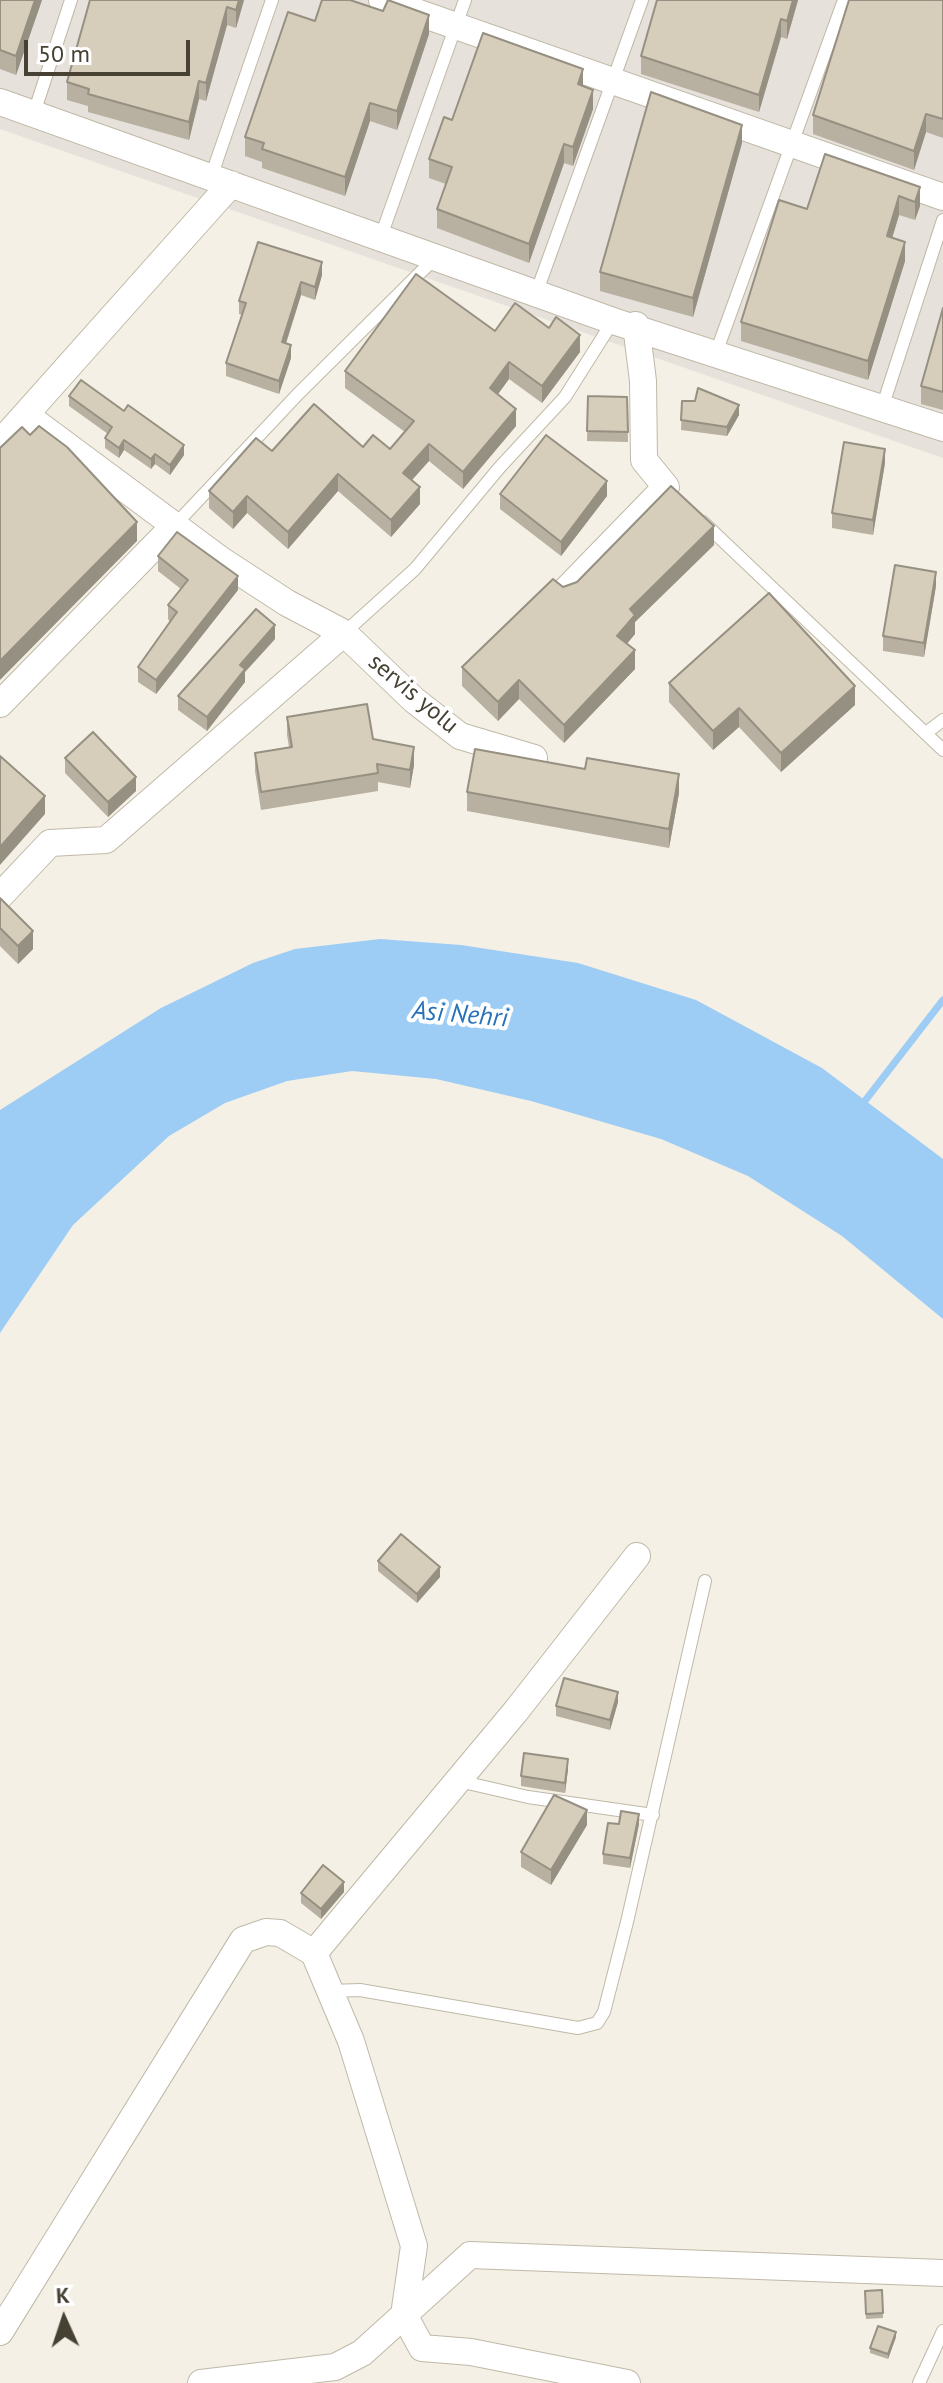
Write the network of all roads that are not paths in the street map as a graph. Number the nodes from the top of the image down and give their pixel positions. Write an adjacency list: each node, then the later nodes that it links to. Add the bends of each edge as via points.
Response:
1 (71, 0): 10 (lane)
2 (272, 0): 12 (lane)
3 (382, 0): 7 (street)
4 (465, 0): 7 (lane)
5 (642, 0): 8 (lane)
6 (844, 0): 11 (lane)
7 (456, 25): 8 (street); 15 (lane)
8 (614, 79): 11 (street); 17 (lane)
9 (0, 102): 10 (street)
10 (34, 113): 12 (street)
11 (793, 142): 13 (street); 19 (lane)
12 (221, 180): 15 (street); 21 (street)
13 (943, 197)
14 (943, 220): 20 (lane)
15 (380, 239): 16 (street)
16 (436, 257): 17 (street); 25 (lane)
17 (537, 291): 18 (street)
18 (625, 323): 19 (street); 26 (street, via 643,381 644,460 672,492); 27 (lane, via 415,569)
19 (716, 353): 20 (street)
20 (882, 408): 22 (street)
21 (27, 416): 23 (street); 25 (street, servis yolu)
22 (943, 428)
23 (0, 443)
24 (689, 508): 30 (lane)
25 (174, 526): 27 (street, servis yolu, via 287,603); 28 (street)
26 (566, 590)
27 (344, 633): 32 (street, servis yolu, via 460,736); 33 (street, via 106,840 50,843)
28 (0, 704)
29 (943, 720): 30 (lane)
30 (926, 733): 31 (lane)
31 (943, 750)
32 (534, 758)
33 (0, 896)
34 (637, 1556): 36 (street)
35 (705, 1581): 37 (lane)
36 (459, 1781): 37 (lane); 38 (street)
37 (653, 1815): 39 (lane, via 604,2012 591,2027 360,1990)
38 (314, 1953): 39 (street); 43 (street, via 280,1933 243,1940)
39 (330, 1991): 41 (street, via 351,2041 414,2246)
40 (943, 2273): 41 (street, via 470,2255)
41 (404, 2315): 44 (street); 46 (street, via 422,2348 471,2352)
42 (943, 2331): 47 (lane)
43 (0, 2332)
44 (332, 2375): 45 (street)
45 (201, 2383)
46 (627, 2383)
47 (919, 2383)

